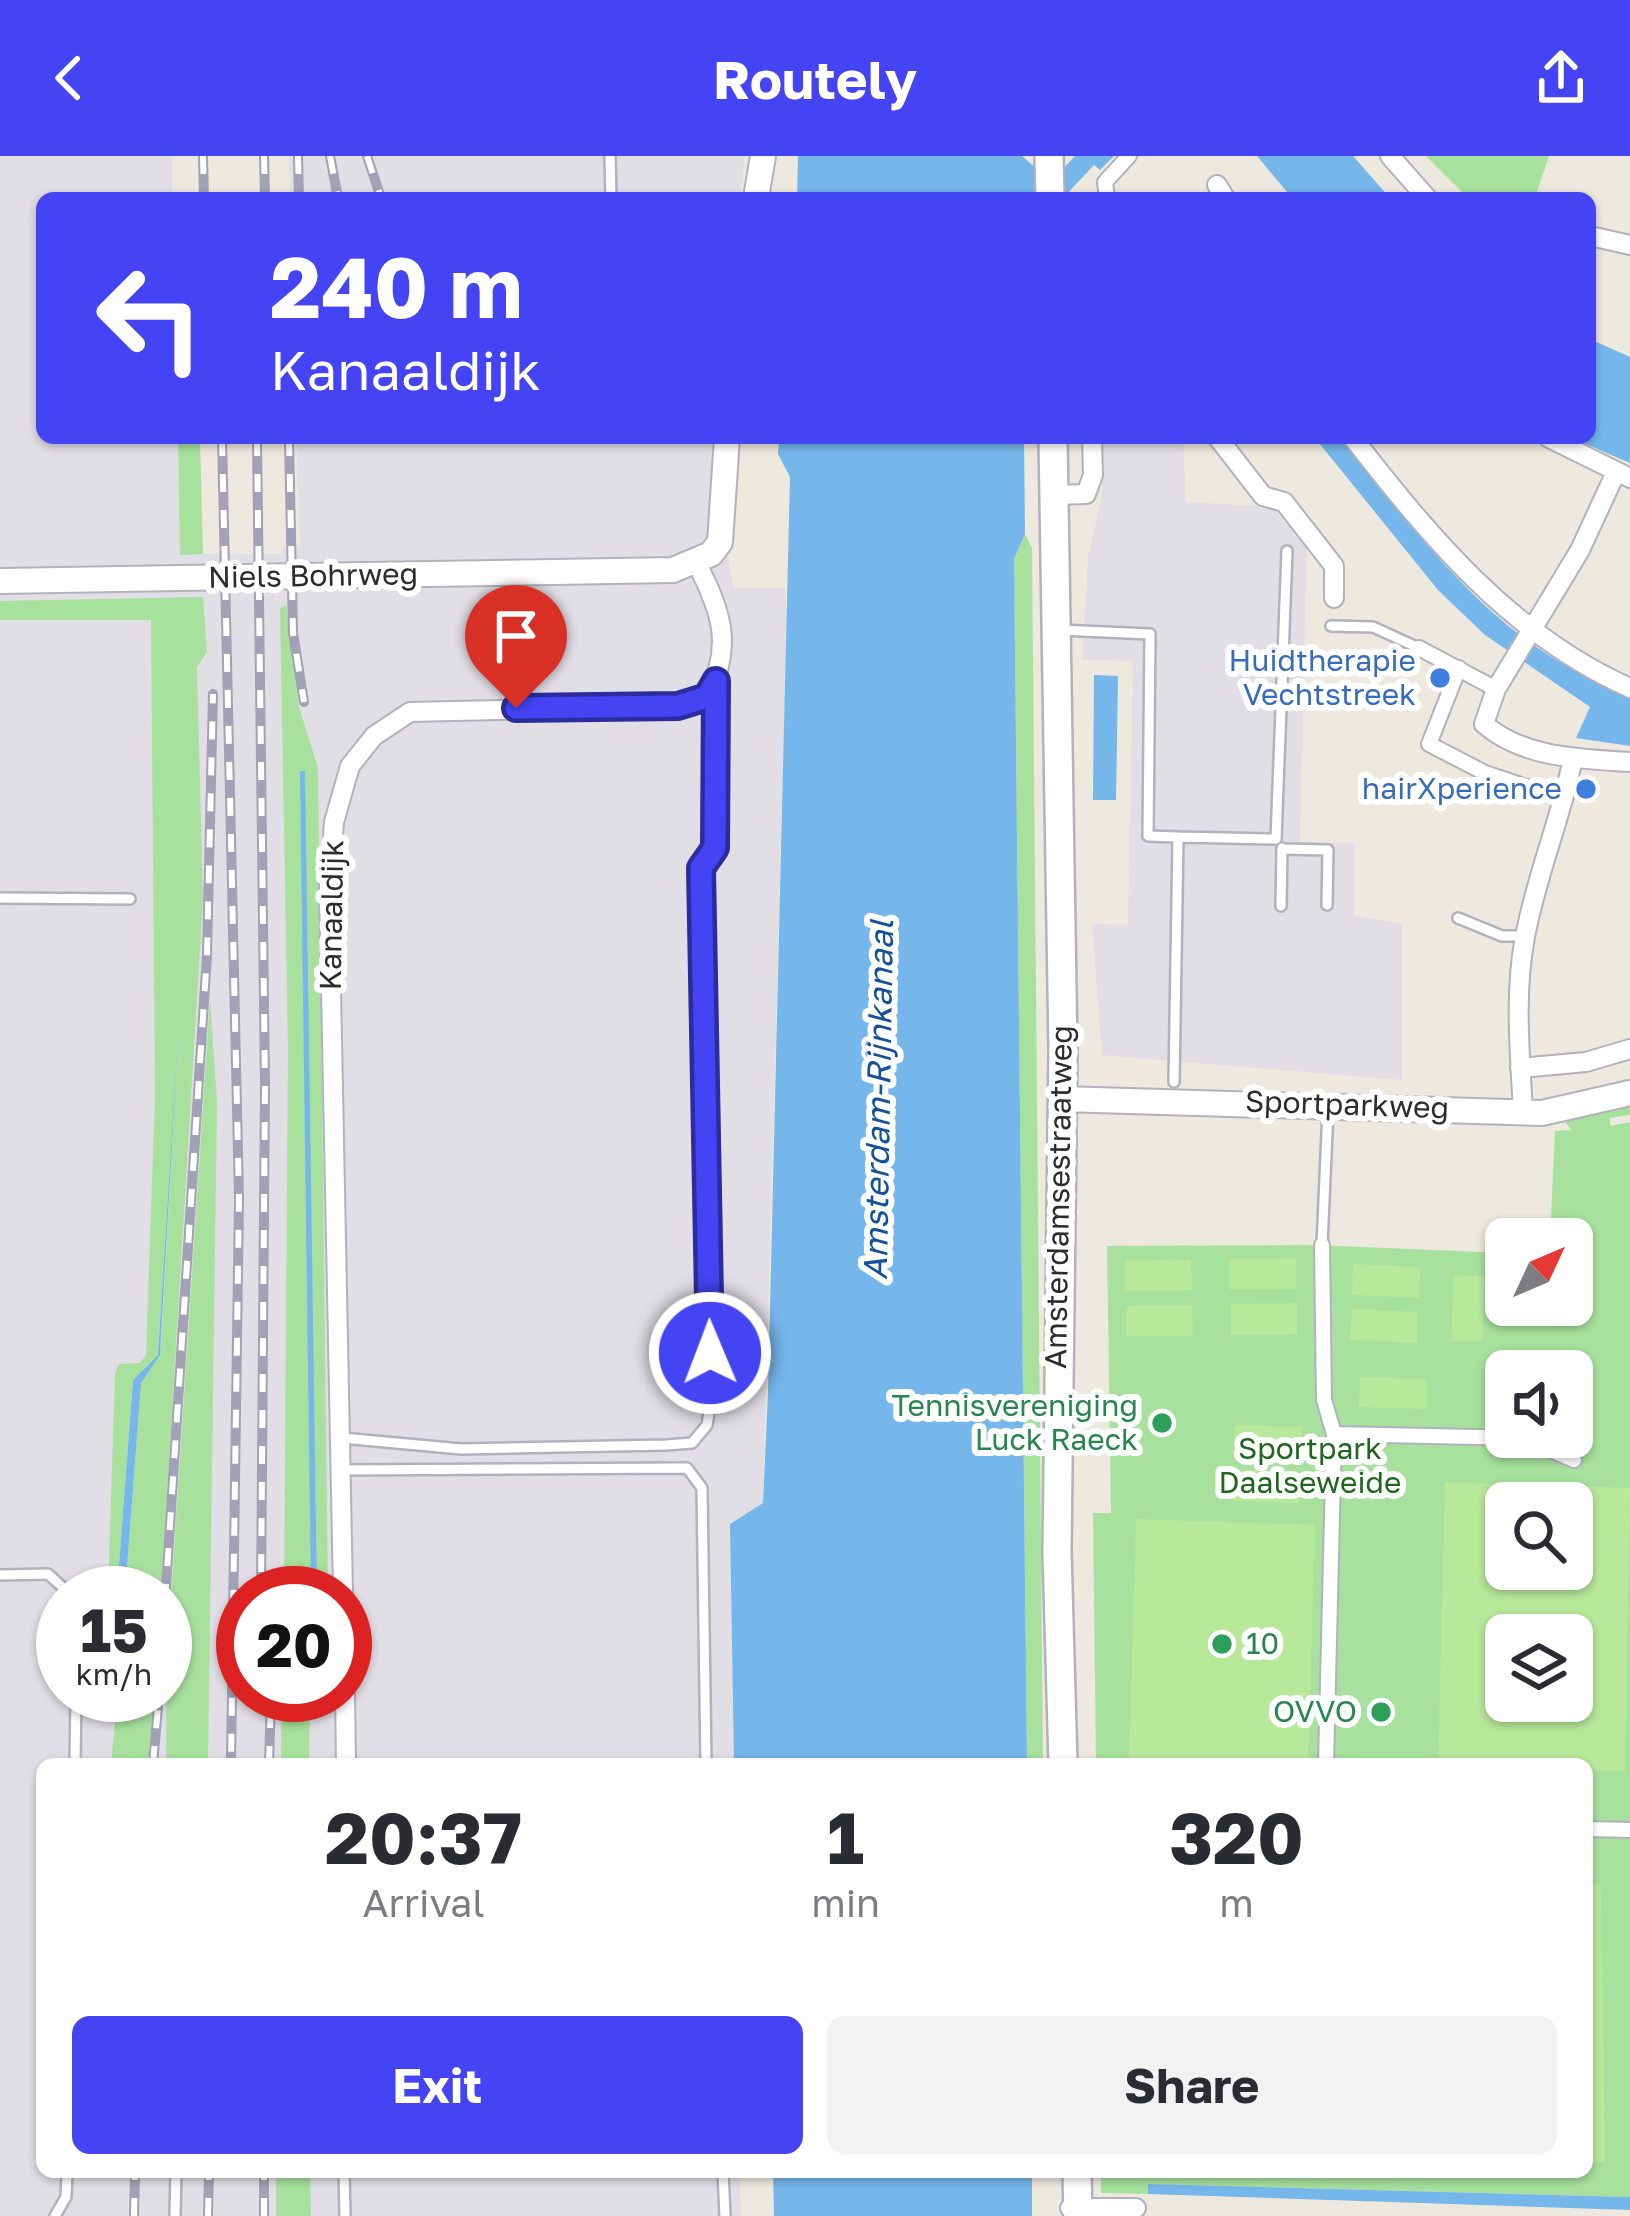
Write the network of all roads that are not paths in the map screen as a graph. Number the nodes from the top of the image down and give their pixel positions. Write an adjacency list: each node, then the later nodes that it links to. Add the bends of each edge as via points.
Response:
1 (610, 156): 6 (lane)
2 (764, 156): 7 (street)
3 (1049, 156): 8 (main road)
4 (1129, 156): 9 (street, via 1105,182)
5 (1390, 156): 10 (street)
6 (611, 192)
7 (757, 192)
8 (1050, 192)
9 (1106, 192)
10 (1422, 192)
11 (1596, 237): 12 (street)
12 (1630, 245)
13 (727, 444): 22 (street, via 720,542)
14 (1053, 444): 20 (main road, Amsterdamsestraatweg)
15 (1092, 444): 20 (street, via 1086,494)
16 (1223, 444): 24 (street, via 1263,496 1284,502 1334,566)
17 (1358, 444): 27 (street, via 1464,572)
18 (1561, 444): 19 (street)
19 (1623, 475): 27 (street)
20 (1054, 495): 26 (main road, Amsterdamsestraatweg)
21 (1287, 551): 39 (lane)
22 (696, 562): 23 (street, Niels Bohrweg, via 603,572); 31 (street, via 720,608 724,648)
23 (0, 581)
24 (1334, 598)
25 (1331, 626): 28 (lane, via 1373,627)
26 (1055, 630): 38 (lane, via 1150,634 1148,836); 50 (main road, Amsterdamsestraatweg)
27 (1532, 633): 32 (street); 33 (street)
28 (1420, 648): 29 (street)
29 (1460, 668): 33 (street); 37 (street, via 1429,744)
30 (517, 674): 34 (lane)
31 (716, 681): 34 (street, Kanaaldijk, via 707,697 678,706); 55 (lane, via 715,848 701,868 707,1425 692,1443 461,1449)
32 (1630, 688)
33 (1496, 689): 35 (street, via 1484,724 1510,743)
34 (516, 708): 55 (street, Kanaaldijk, via 410,712 359,751 337,804 329,888)
35 (1573, 758): 36 (street); 37 (street)
36 (1630, 762)
37 (1565, 800): 45 (street)
38 (1178, 837): 39 (lane); 48 (lane)
39 (1280, 844): 42 (lane, via 1328,850); 43 (lane)
40 (0, 898): 41 (lane)
41 (130, 899)
42 (1327, 905)
43 (1281, 906)
44 (1458, 918): 45 (lane)
45 (1525, 936): 47 (street)
46 (1630, 1048): 47 (street, via 1586,1062)
47 (1520, 1067): 52 (street)
48 (1174, 1082)
49 (1630, 1093): 52 (street, Sportparkweg)
50 (1061, 1099): 51 (street, Sportparkweg); 66 (main road, Amsterdamsestraatweg)
51 (1328, 1105): 52 (street, Sportparkweg); 53 (lane)
52 (1523, 1112)
53 (1322, 1245): 54 (street, via 1324,1400)
54 (1334, 1434): 56 (street, via 1523,1438); 67 (street)
55 (338, 1437): 57 (street, Kanaaldijk)
56 (1574, 1460)
57 (339, 1471): 58 (street, Kanaaldijk); 65 (lane, via 687,1468 702,1488)
58 (342, 1566)
59 (36, 1574): 60 (lane)
60 (0, 1575)
61 (76, 1722): 63 (lane)
62 (345, 1722): 64 (street)
63 (75, 1758)
64 (346, 1758)
65 (706, 1758)
66 (1063, 1758)
67 (1326, 1758)
68 (1593, 1829): 69 (street)
69 (1630, 1830)
70 (67, 2178): 78 (lane)
71 (176, 2178): 79 (lane)
72 (344, 2178): 80 (lane)
73 (723, 2178): 81 (lane)
74 (1066, 2178): 77 (main road)
75 (1076, 2178): 77 (main road)
76 (1136, 2208): 77 (street)
77 (1072, 2212)
78 (55, 2216)
79 (175, 2216)
80 (345, 2216)
81 (725, 2216)

